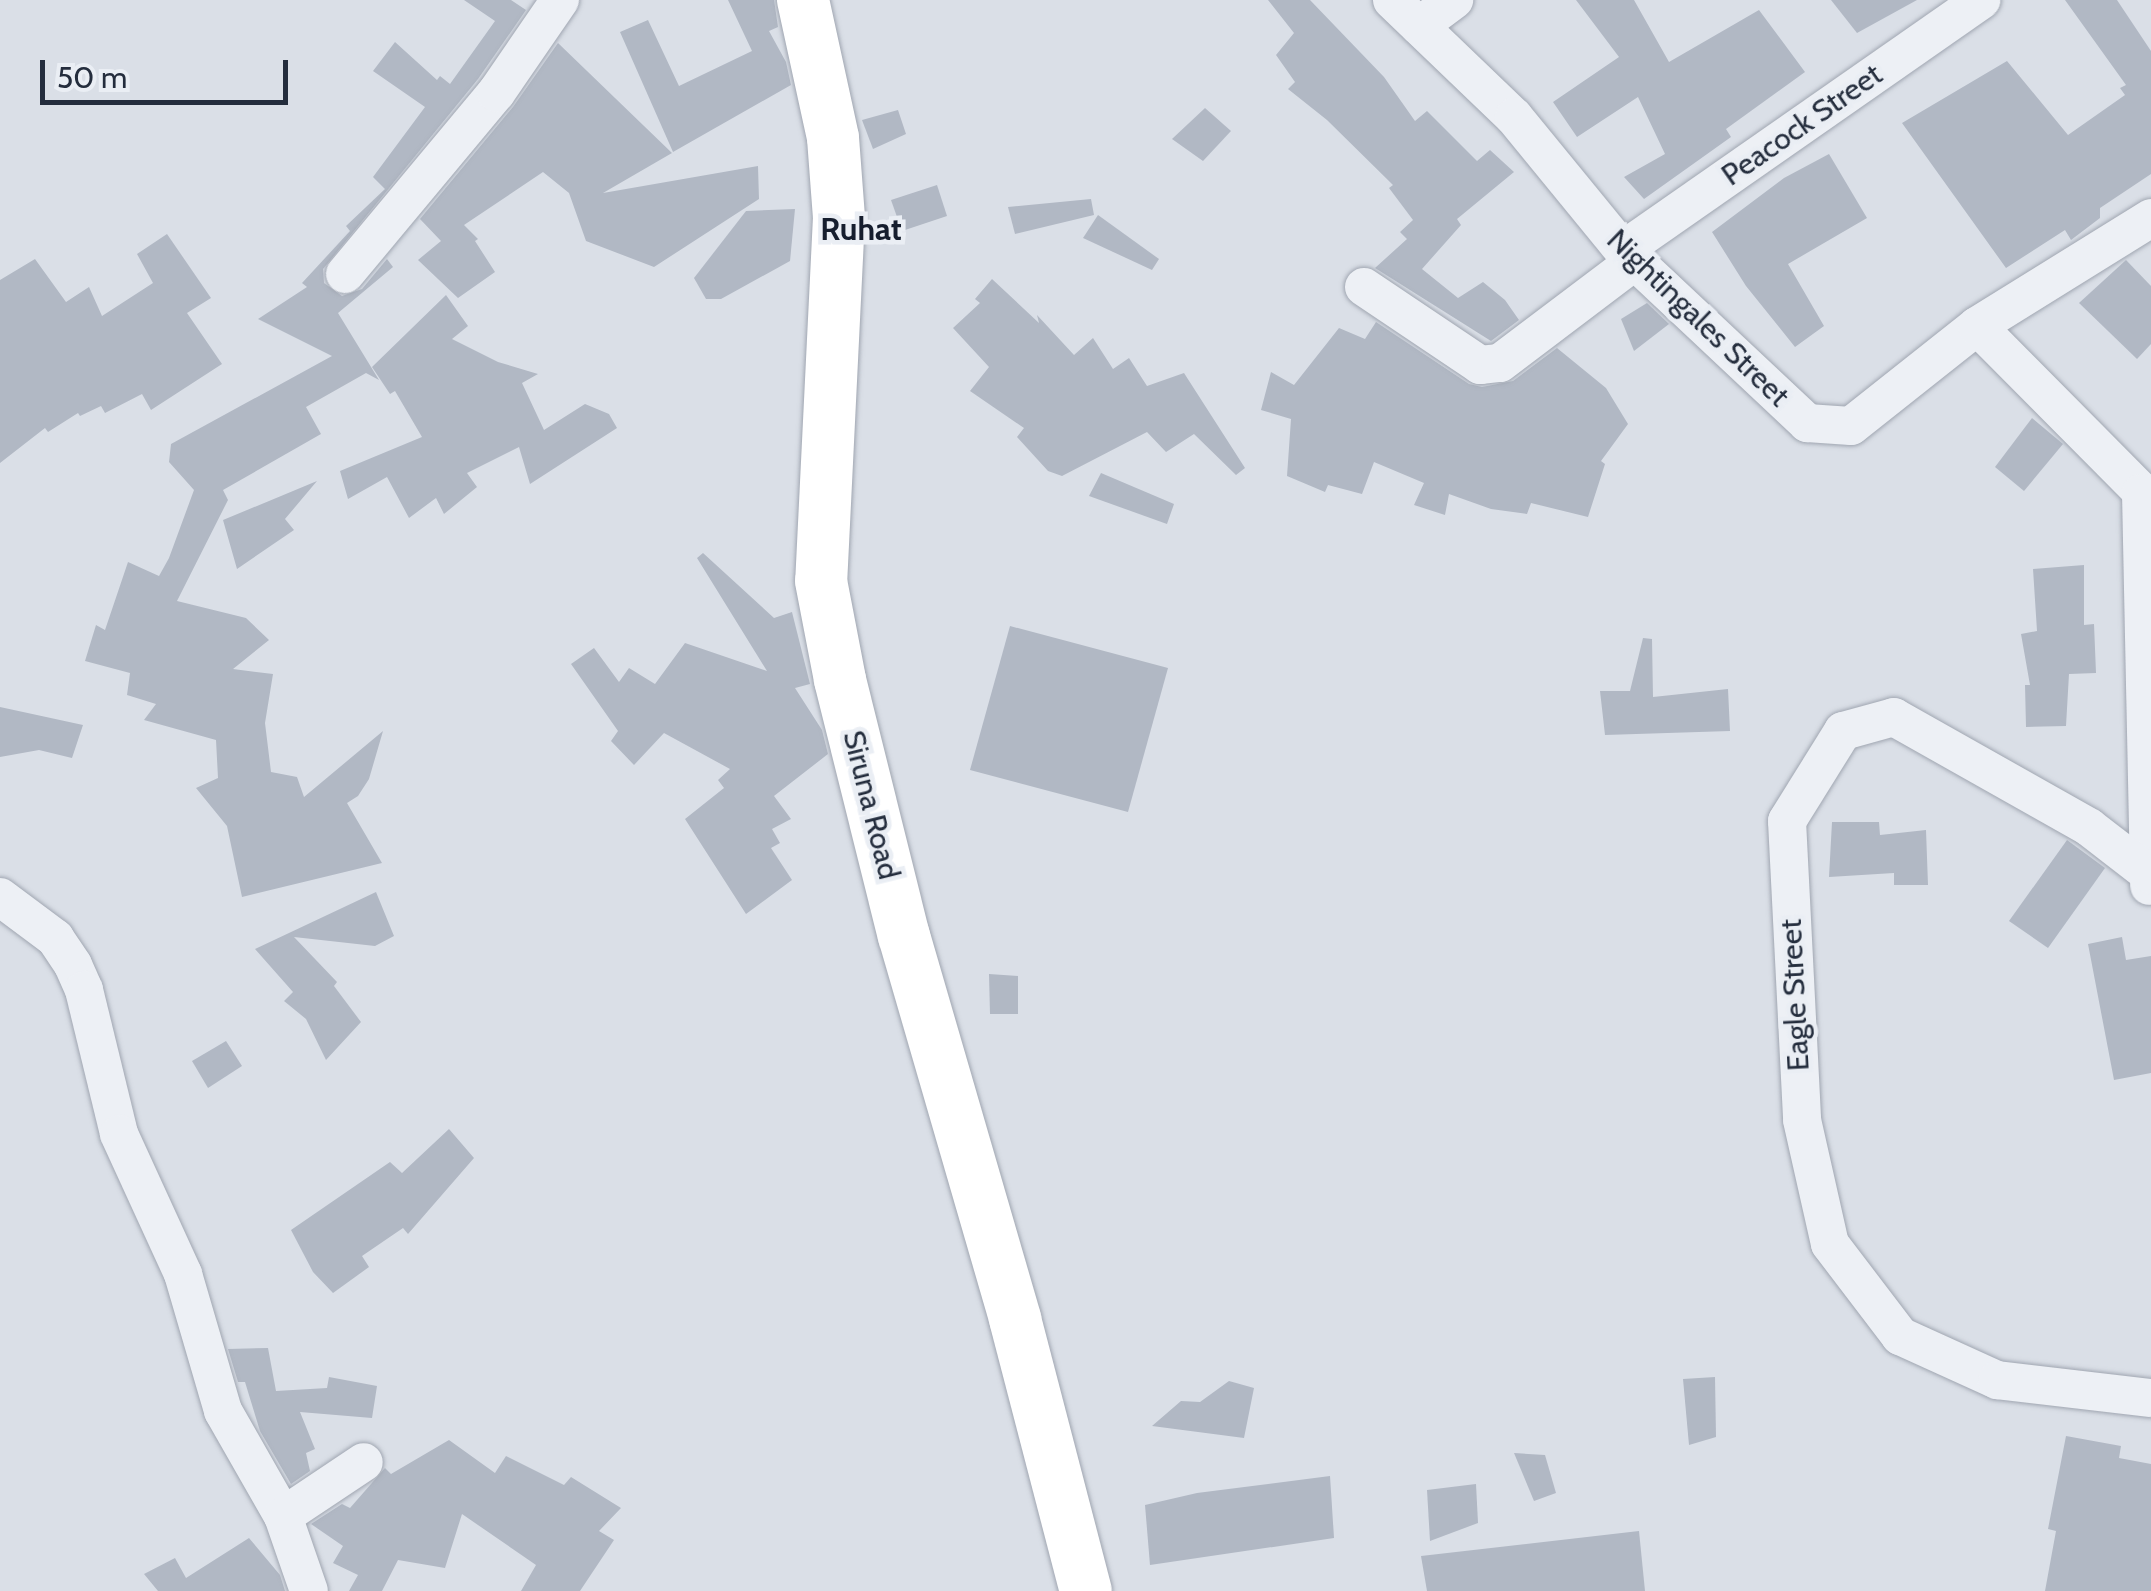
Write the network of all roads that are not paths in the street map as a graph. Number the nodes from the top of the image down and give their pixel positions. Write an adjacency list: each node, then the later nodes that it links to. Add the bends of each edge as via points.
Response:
1 (560, 0): 8 (street, via 496,93)
2 (803, 0): 18 (street, Siruna Road, via 833,138 840,217 820,581 904,936)
3 (1454, 0): 5 (street)
4 (1981, 0): 7 (street, Peacock Street)
5 (1406, 13): 7 (street, Nightingales Street, via 1514,117)
6 (2151, 218): 10 (street, Nightingales Street)
7 (1629, 255): 9 (street, Peacock Street, via 1500,363 1480,364); 10 (street, Nightingales Street, via 1807,424 1851,426)
8 (345, 274)
9 (1364, 287)
10 (1977, 326): 11 (street)
11 (2146, 497): 12 (street)
12 (2149, 879): 14 (street, Eagle Street, via 2089,827 1894,717 1843,731 1786,821 1802,1120 1830,1244 1900,1336 1997,1380)
13 (0, 897): 16 (street, via 55,938 84,990 119,1134 183,1274 223,1412)
14 (2151, 1398)
15 (364, 1462): 16 (street)
16 (283, 1516): 17 (street)
17 (309, 1591)
18 (1086, 1591)

